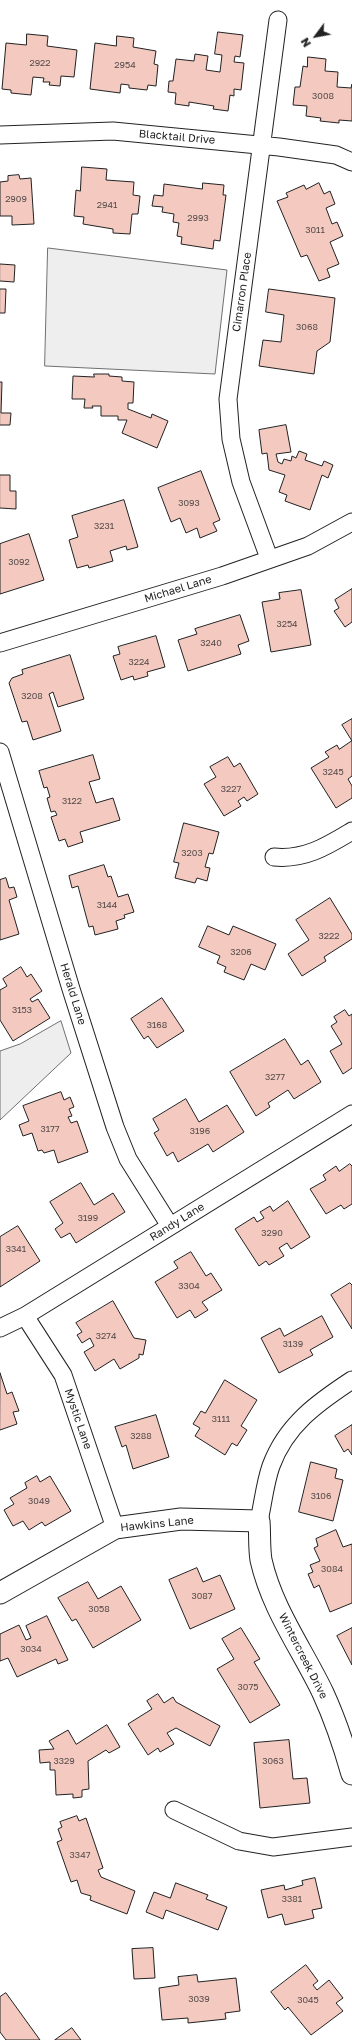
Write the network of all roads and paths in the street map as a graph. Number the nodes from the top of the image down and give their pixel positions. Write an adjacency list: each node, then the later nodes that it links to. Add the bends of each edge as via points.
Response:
1 (278, 20): 3 (street, Cimarron Place)
2 (0, 135): 3 (street, Blacktail Drive, via 112,131)
3 (261, 145): 4 (street, Blacktail Drive, via 336,155); 6 (street, Cimarron Place, via 228,399 231,439 241,482)
4 (352, 162)
5 (352, 522): 6 (street, Michael Lane, via 308,546)
6 (269, 558): 7 (street, Michael Lane, via 222,576)
7 (0, 643)
8 (0, 752): 12 (street, Herald Lane, via 115,1127 128,1159)
9 (352, 830): 10 (street, via 322,850 289,858)
10 (274, 857)
11 (352, 1114): 12 (street, Randy Lane)
12 (170, 1226): 13 (street, Randy Lane)
13 (25, 1316): 14 (street, Randy Lane); 17 (street, Mystic Lane, via 63,1375)
14 (0, 1328)
15 (352, 1380): 16 (street, Wintercreek Drive, via 317,1403 288,1432 271,1466)
16 (259, 1521): 17 (street, Hawkins Lane, via 181,1519); 19 (street, Wintercreek Drive, via 261,1560 276,1601 286,1626 323,1693)
17 (115, 1528): 18 (street, Hawkins Lane)
18 (0, 1593)
19 (352, 1774)
20 (174, 1810): 21 (street, via 239,1841 274,1847)
21 (352, 1837)

